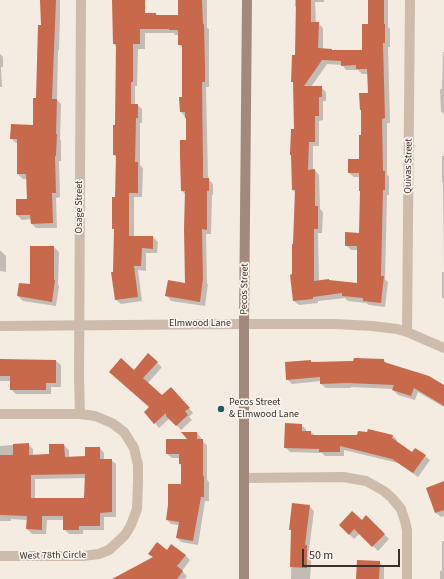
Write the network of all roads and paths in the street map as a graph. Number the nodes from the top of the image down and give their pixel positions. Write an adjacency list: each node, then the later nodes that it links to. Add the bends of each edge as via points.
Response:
1 (81, 0): 5 (street, Osage Street)
2 (247, 0): 4 (main road, Pecos Street)
3 (410, 0): 7 (street, Quivas Street)
4 (244, 324): 5 (street, Elmwood Lane); 7 (street, Elmwood Lane, via 336,324 372,326); 11 (main road, Pecos Street)
5 (79, 325): 6 (street, Elmwood Lane); 10 (street, Osage Street)
6 (0, 326)
7 (407, 332): 8 (street, Elmwood Lane)
8 (444, 348)
9 (0, 414): 10 (street, West 78th Circle)
10 (80, 414): 12 (street, West 78th Circle, via 112,422 124,432 134,448 138,465 137,509 131,525 120,541 99,554)
11 (244, 478): 13 (main road, Pecos Street); 14 (street, via 343,477 366,481 384,491 401,509 405,521)
12 (0, 556)
13 (244, 579)
14 (407, 579)

